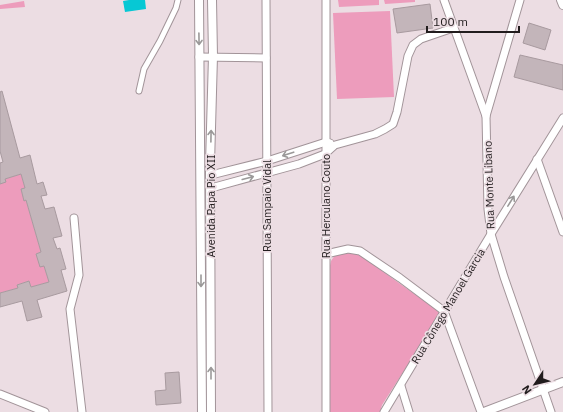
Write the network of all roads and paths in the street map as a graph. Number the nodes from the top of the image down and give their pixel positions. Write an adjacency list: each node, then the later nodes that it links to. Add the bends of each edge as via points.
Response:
1 (178, 0): 14 (street, via 144,69)
2 (198, 0): 12 (street, Avenida Papa Pio XII, one-way to 12)
3 (212, 0): 11 (street, Avenida Papa Pio XII)
4 (266, 0): 13 (street, Rua Sampaio Vidal)
5 (326, 0): 17 (street, Rua Herculano Couto)
6 (444, 0): 10 (street)
7 (520, 0): 15 (street, Rua Monte Líbano)
8 (561, 0): 9 (street)
9 (563, 5)
10 (453, 28): 15 (street); 18 (street, via 421,39 410,49 397,112 392,124 375,134)
11 (213, 56): 12 (street); 13 (street); 23 (street, Avenida Papa Pio XII, one-way to 11)
12 (199, 57): 29 (street, Avenida Papa Pio XII, one-way to 29)
13 (266, 58): 21 (street, Rua Sampaio Vidal)
14 (139, 91)
15 (486, 116): 27 (street, Rua Monte Líbano)
16 (563, 118): 20 (street, Rua Cônego Manoel Garcia)
17 (326, 142): 18 (street); 19 (street, Rua Herculano Couto); 21 (street, one-way to 21)
18 (335, 145): 19 (street)
19 (325, 154): 22 (street); 28 (street, Rua Herculano Couto)
20 (537, 159): 26 (street); 27 (street, Rua Cônego Manoel Garcia, one-way to 20)
21 (267, 161): 22 (street, Rua Sampaio Vidal); 23 (street)
22 (267, 173): 24 (street, one-way to 22); 40 (street, Rua Sampaio Vidal)
23 (211, 175): 24 (street, Avenida Papa Pio XII)
24 (211, 188): 30 (street, Avenida Papa Pio XII)
25 (74, 218): 37 (street, via 79,275 70,309)
26 (563, 232)
27 (491, 234): 31 (street, Rua Cônego Manoel Garcia); 34 (street, Rua Monte Líbano)
28 (326, 254): 31 (street, via 348,249 360,251); 41 (street, Rua Herculano Couto)
29 (201, 307): 30 (street); 38 (street, Avenida Papa Pio XII)
30 (211, 308): 39 (street, Avenida Papa Pio XII, one-way to 30)
31 (444, 311): 33 (street, Rua Cônego Manoel Garcia); 44 (street)
32 (563, 382): 34 (street)
33 (401, 386): 42 (street, Rua Cônego Manoel Garcia); 43 (street)
34 (543, 390): 45 (street); 46 (street, Rua Monte Líbano)
35 (0, 394): 36 (street)
36 (45, 412)
37 (82, 412)
38 (202, 412): 39 (street)
39 (211, 412)
40 (268, 412)
41 (326, 412)
42 (384, 412)
43 (409, 412)
44 (481, 412)
45 (484, 412)
46 (551, 412)

